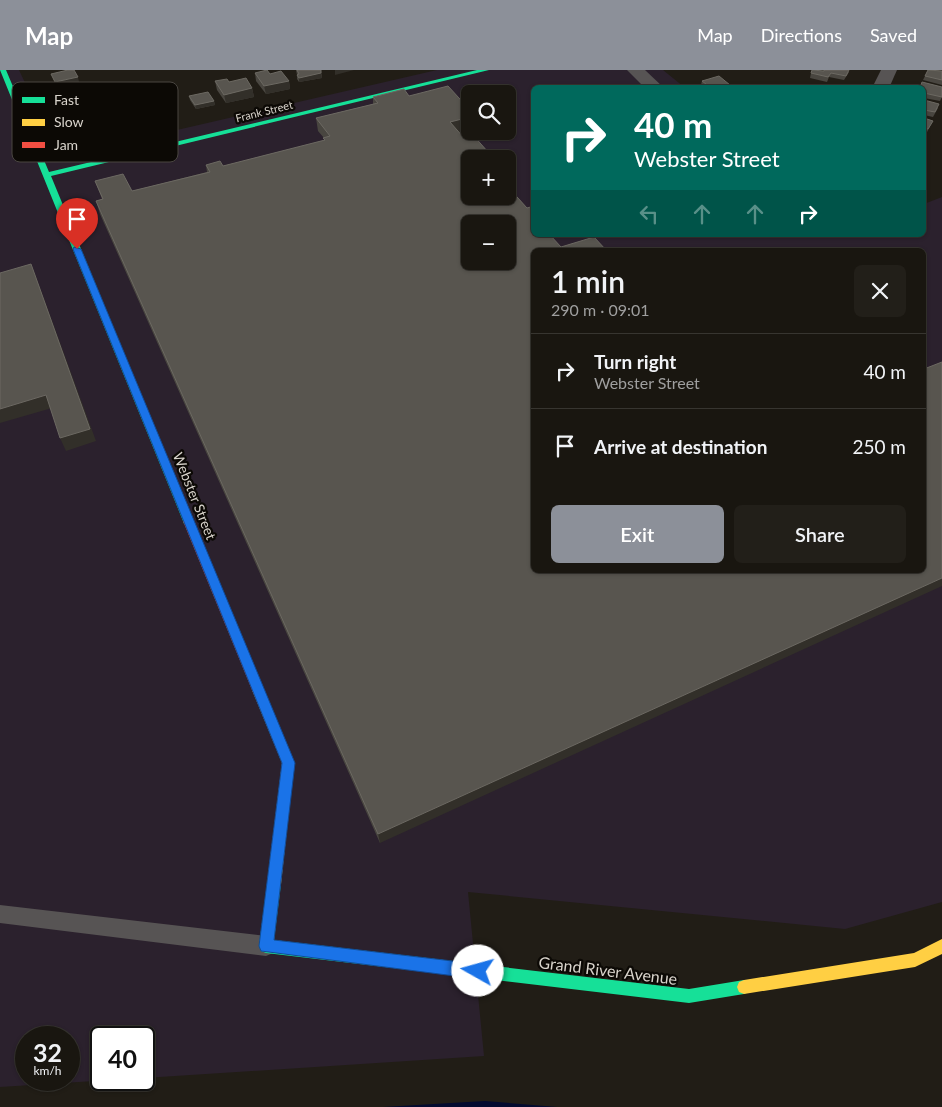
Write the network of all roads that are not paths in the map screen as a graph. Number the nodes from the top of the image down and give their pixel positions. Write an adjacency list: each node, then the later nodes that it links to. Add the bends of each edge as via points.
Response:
1 (3, 70): 7 (street, Webster Street)
2 (486, 70): 8 (street, Frank Street)
3 (635, 70): 5 (street)
4 (889, 70): 6 (street)
5 (652, 85)
6 (882, 85)
7 (12, 92)
8 (178, 144)
9 (41, 162): 11 (street, Webster Street)
10 (105, 162): 11 (street, Frank Street)
11 (47, 176): 13 (street, Webster Street, via 288,763)
12 (0, 914): 13 (lane)
13 (266, 946): 14 (street, Grand River Avenue, via 689,996 915,960)
14 (942, 946)

